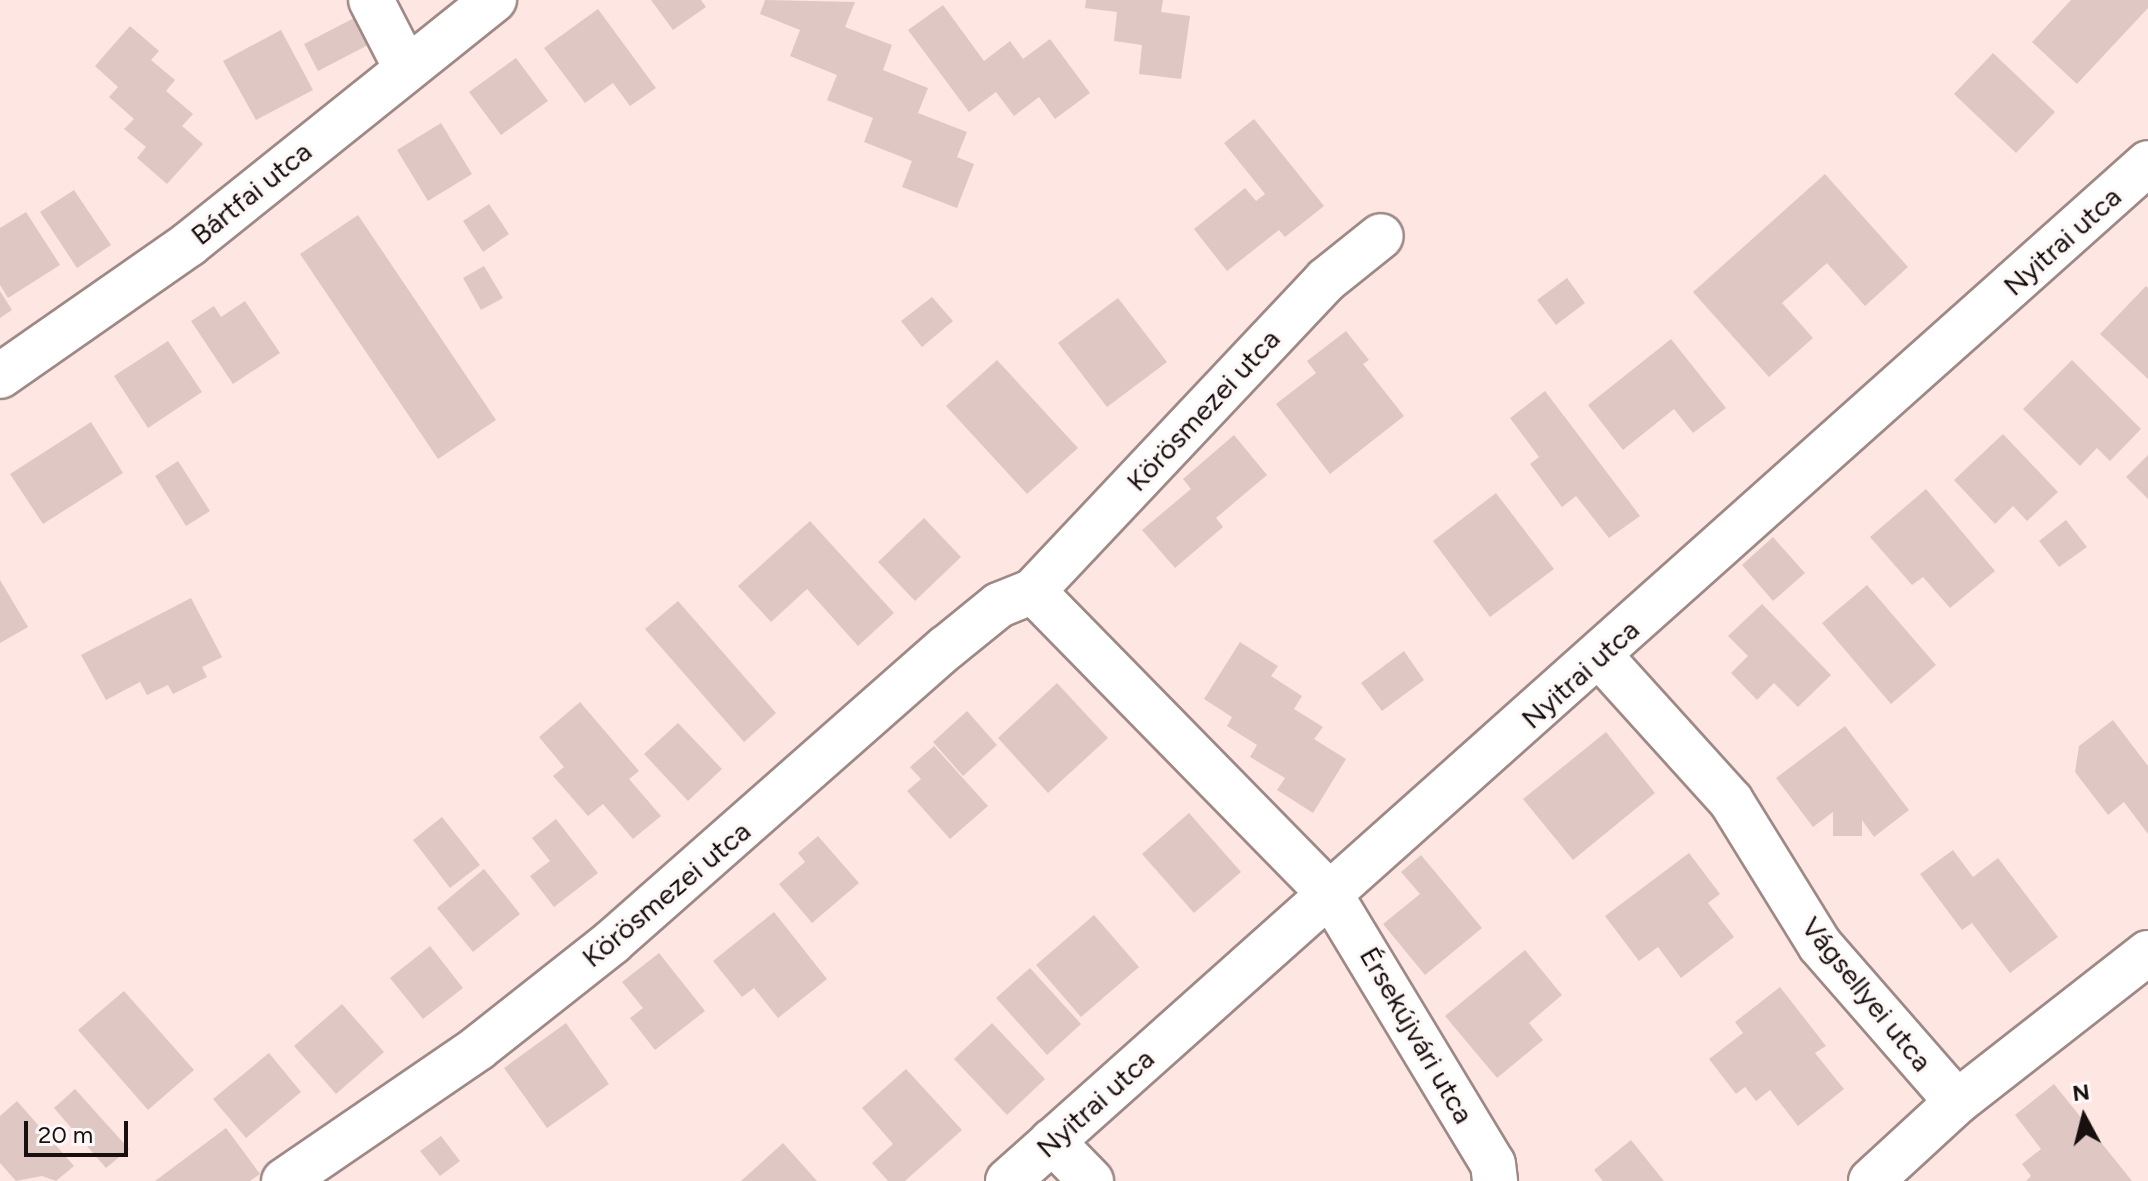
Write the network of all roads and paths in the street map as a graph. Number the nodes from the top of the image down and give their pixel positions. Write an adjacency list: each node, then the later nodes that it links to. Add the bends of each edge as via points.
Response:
1 (371, 0): 3 (street)
2 (494, 0): 3 (street, Bártfai utca)
3 (406, 68): 6 (street, Bártfai utca, via 189,244)
4 (2148, 163): 8 (street, Nyitrai utca)
5 (1381, 236): 7 (street, Körösmezei utca, via 1326,280)
6 (0, 376)
7 (1033, 591): 9 (street); 13 (street, Körösmezei utca, via 999,605 946,648 750,823 539,1000)
8 (1600, 656): 9 (street, Nyitrai utca); 11 (street, Vágsellyei utca, via 1731,801 1820,945)
9 (1330, 894): 12 (street, Nyitrai utca); 16 (street, Érsekújvári utca, via 1493,1164)
10 (2148, 953): 11 (street)
11 (1957, 1102): 17 (street)
12 (1052, 1141): 14 (street, Nyitrai utca); 15 (street)
13 (284, 1181)
14 (1008, 1181)
15 (1091, 1181)
16 (1495, 1181)
17 (1871, 1181)

